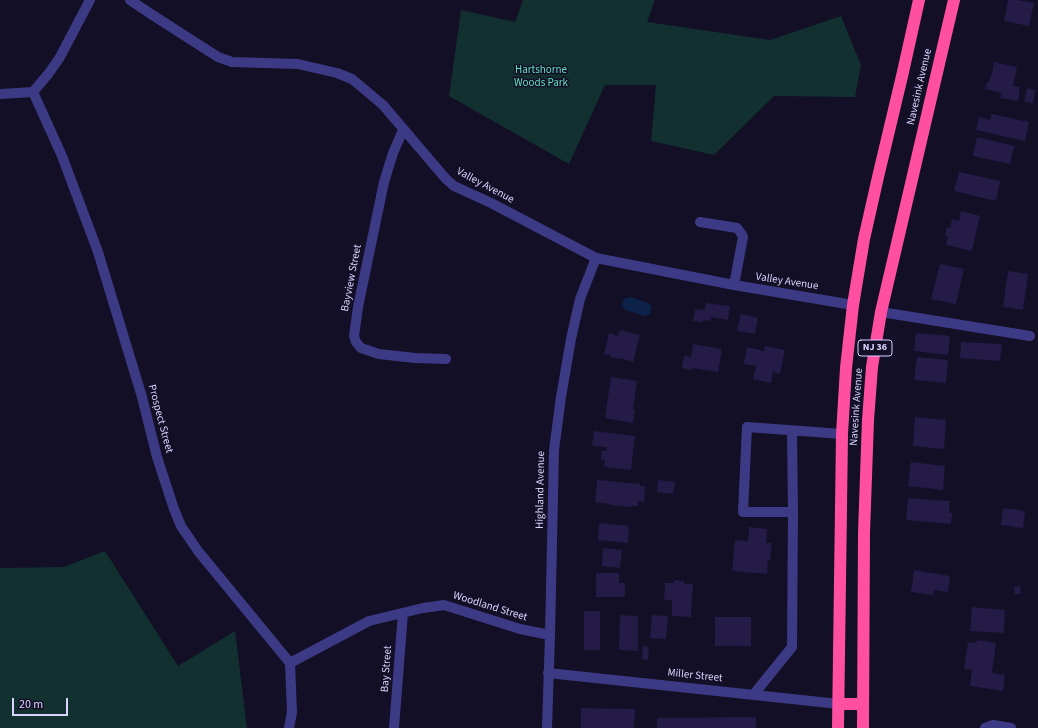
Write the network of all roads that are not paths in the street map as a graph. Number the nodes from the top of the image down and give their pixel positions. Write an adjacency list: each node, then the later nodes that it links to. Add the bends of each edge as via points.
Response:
1 (90, 0): 5 (street, via 60,57)
2 (130, 0): 7 (street, Valley Avenue, via 218,57 232,62 298,64 352,79 383,105)
3 (919, 0): 11 (highway, Navesink Avenue / NJ 36, via 864,239)
4 (954, 0): 12 (highway, Navesink Avenue / NJ 36)
5 (33, 92): 6 (street); 20 (street, Prospect Street, via 62,156 98,252 142,397 157,457 181,526 198,551)
6 (3, 93)
7 (403, 130): 9 (street, Valley Avenue, via 454,186 492,203); 14 (street, Bayview Street, via 384,182 354,336 361,348 379,354)
8 (700, 222): 10 (street, via 737,228 741,233 743,237)
9 (596, 258): 10 (street, Valley Avenue); 19 (street, Highland Avenue, via 580,299 571,339 554,450)
10 (734, 285): 11 (street, Valley Avenue)
11 (853, 305): 16 (highway, Navesink Avenue / NJ 36)
12 (881, 312): 13 (street); 24 (highway, Navesink Avenue / NJ 36, via 872,367 868,420 864,533)
13 (1030, 336)
14 (446, 359)
15 (792, 431): 16 (street); 17 (street); 17 (street, via 747,428 744,512)
16 (842, 434): 23 (highway, Navesink Avenue / NJ 36)
17 (793, 512): 22 (street, via 792,647)
18 (403, 613): 19 (street, Woodland Street, via 444,605 520,629); 20 (street, Woodland Street, via 369,621); 26 (street, Bay Street)
19 (550, 635): 21 (street, Highland Avenue)
20 (290, 663): 25 (street, via 292,712)
21 (548, 673): 22 (street, Miller Street); 27 (street, Highland Avenue)
22 (754, 694): 23 (street, Miller Street)
23 (839, 704): 24 (highway); 28 (highway, Navesink Avenue / NJ 36)
24 (863, 704): 29 (highway, Navesink Avenue / NJ 36)
25 (289, 728)
26 (394, 728)
27 (546, 728)
28 (838, 728)
29 (863, 728)
30 (985, 728): 31 (street, via 993,725)
31 (1011, 728)

